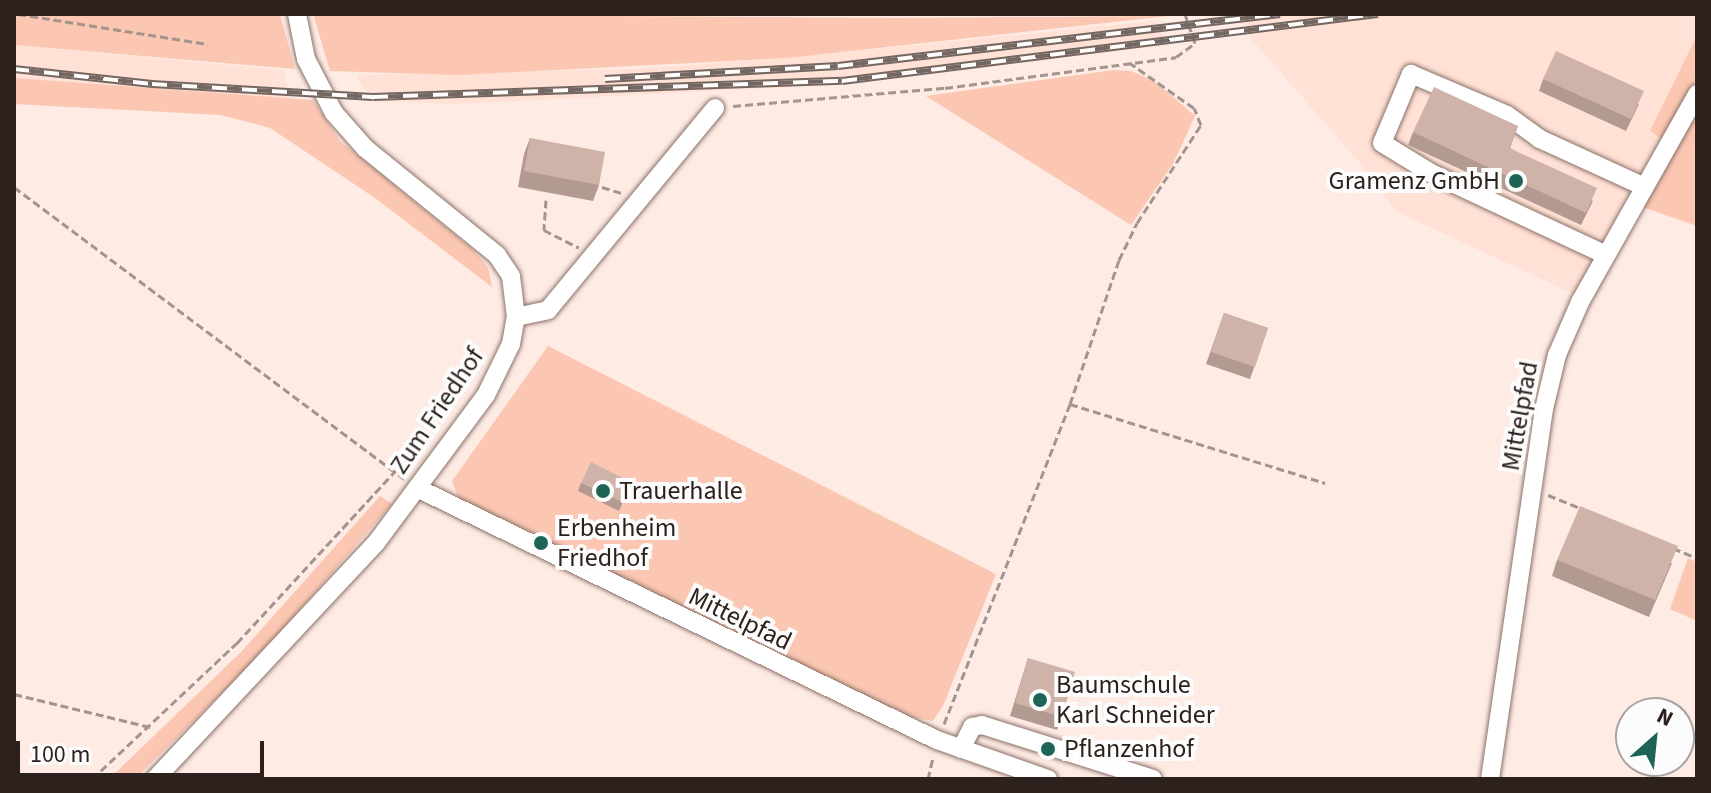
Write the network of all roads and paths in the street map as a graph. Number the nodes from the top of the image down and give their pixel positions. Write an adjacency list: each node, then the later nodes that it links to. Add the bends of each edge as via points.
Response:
1 (18, 14): 4 (path)
2 (297, 14): 15 (street, Zum Friedhof, via 306,59 334,113 365,148 497,255 511,276)
3 (1185, 14): 5 (path, via 1195,43 1176,57)
4 (208, 44)
5 (1130, 63): 7 (path, via 945,88); 16 (path, via 1194,108 1201,125 1119,260)
6 (1697, 94): 10 (street, Mittelpfad)
7 (715, 108): 11 (street)
8 (14, 187): 24 (path, via 395,471 237,643)
9 (602, 187): 11 (path)
10 (1645, 187): 13 (street, Mittelpfad); 13 (street, via 1540,139 1507,115 1411,74 1382,143 1431,173)
11 (637, 199): 14 (street)
12 (546, 200): 14 (path, via 544,230)
13 (1606, 255): 19 (street, Mittelpfad, via 1557,355)
14 (592, 256): 15 (street, via 548,310)
15 (516, 317): 18 (street, Zum Friedhof, via 500,371)
16 (1070, 404): 17 (path); 25 (path)
17 (1325, 483)
18 (417, 488): 25 (street, Mittelpfad); 28 (street, Zum Friedhof, via 314,614)
19 (1534, 489): 20 (path); 32 (street, Mittelpfad)
20 (1588, 512)
21 (1670, 547): 22 (path)
22 (1697, 558)
23 (14, 694): 24 (path)
24 (150, 727): 27 (path)
25 (937, 740): 26 (street, Mittelpfad); 29 (path)
26 (961, 749): 30 (street, Mittelpfad); 31 (street, via 972,727 982,725)
27 (92, 779)
28 (155, 779)
29 (928, 779)
30 (1048, 779)
31 (1153, 779)
32 (1490, 779)

